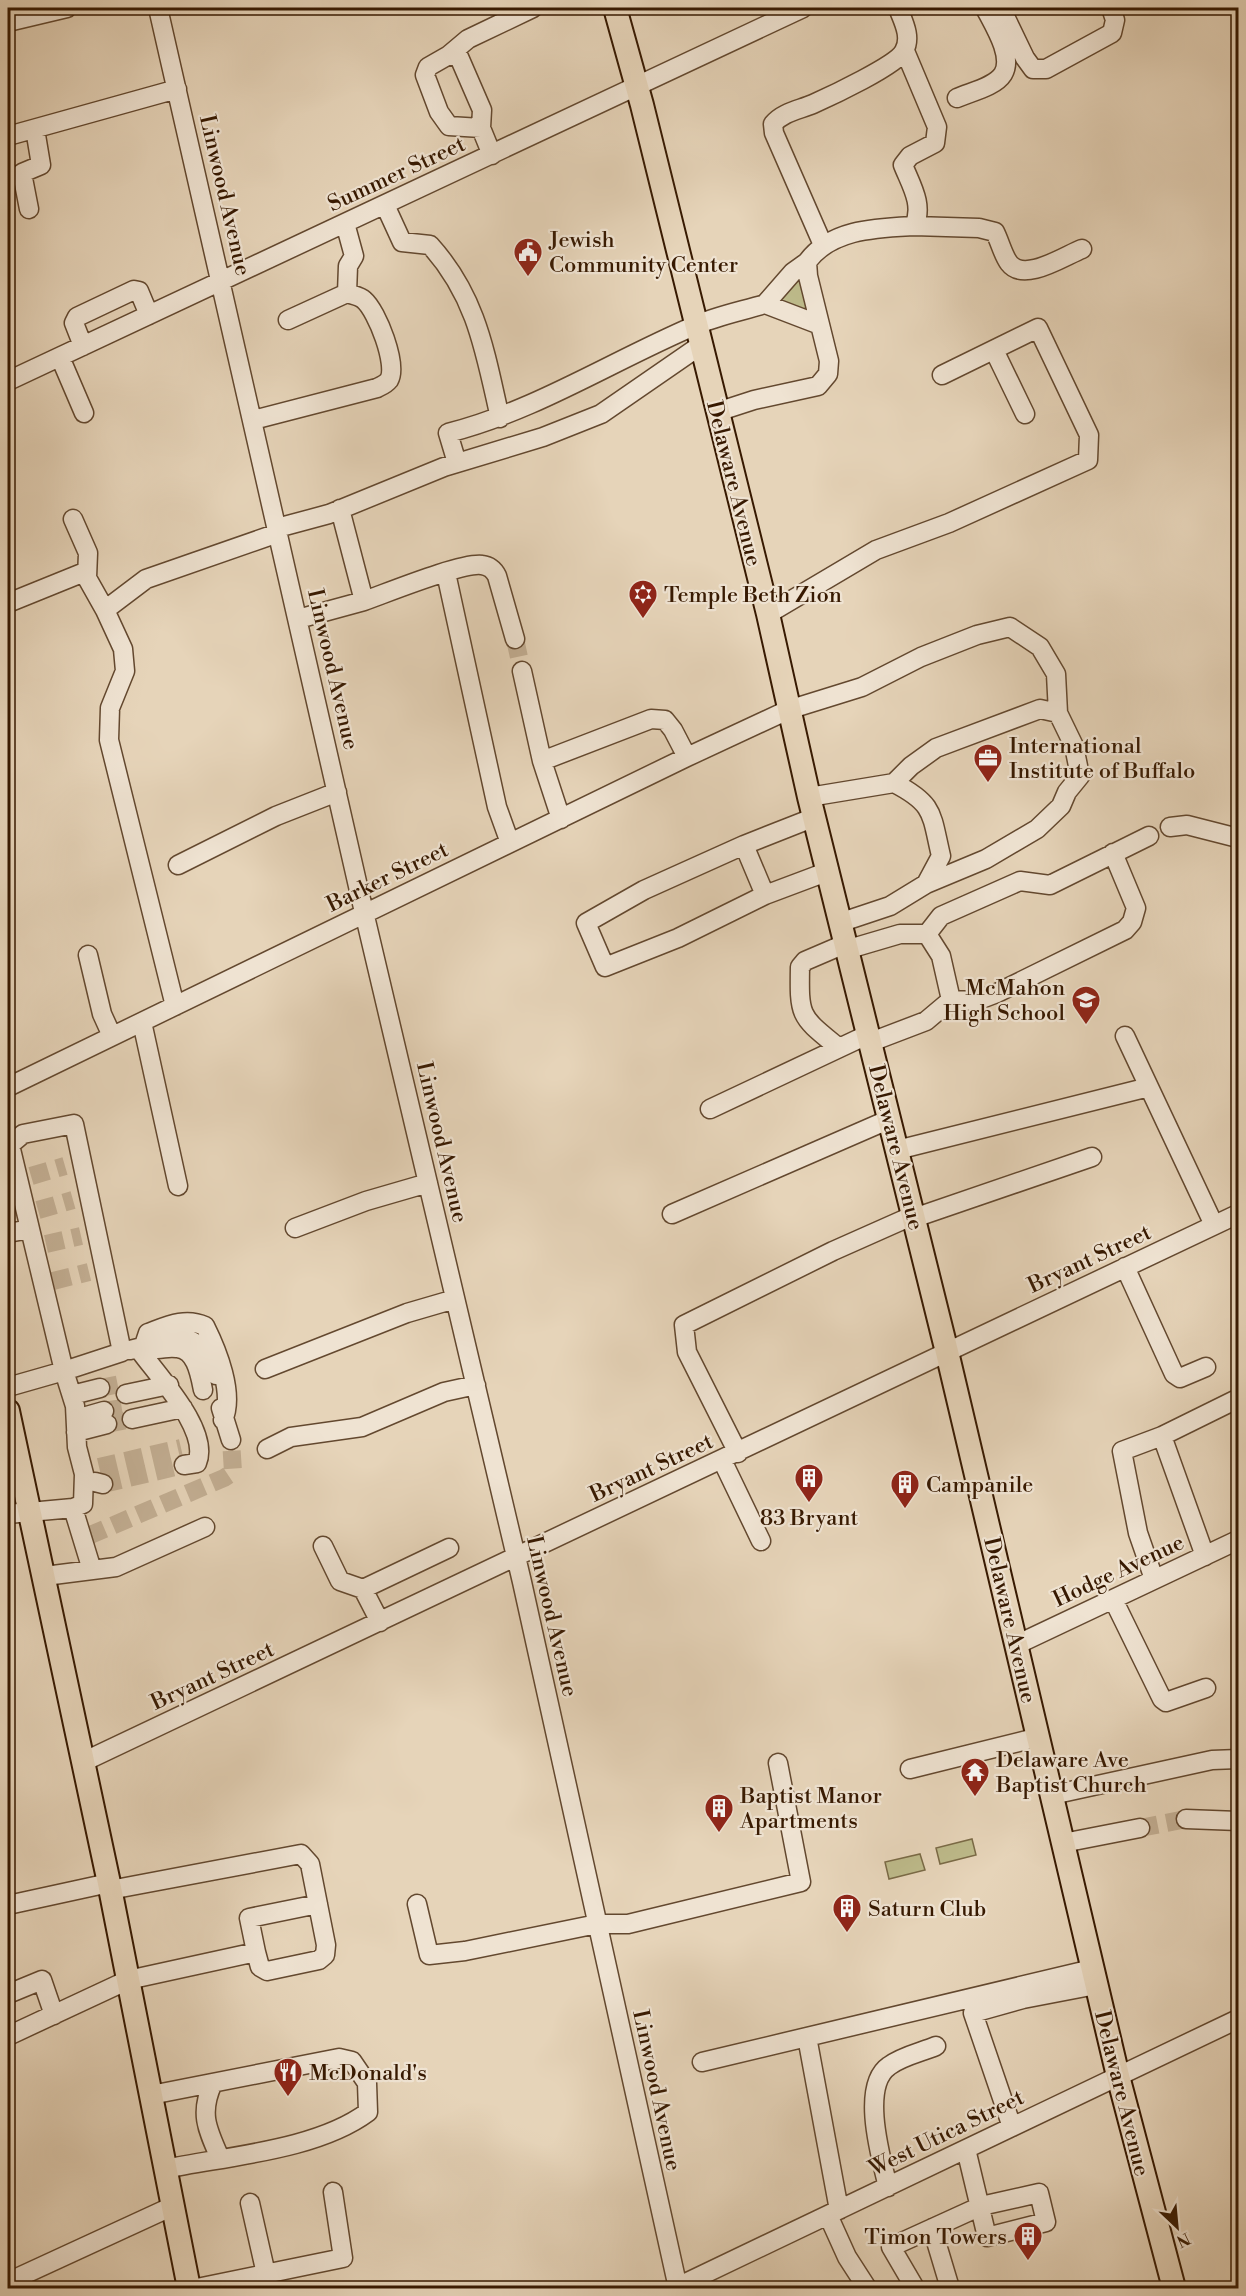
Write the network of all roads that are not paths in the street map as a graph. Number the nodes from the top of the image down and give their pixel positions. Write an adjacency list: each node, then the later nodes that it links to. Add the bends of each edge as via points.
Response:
1 (67, 8): 10 (street)
2 (158, 8): 14 (street, Linwood Avenue)
3 (533, 8): 12 (street, via 468,39)
4 (615, 8): 13 (main road, Delaware Avenue)
5 (803, 8): 13 (street, Summer Street)
6 (898, 8): 11 (street, via 908,35)
7 (985, 8): 15 (street, via 1006,64 1002,75 993,82)
8 (1001, 8): 9 (street, via 1033,69 1046,69 1112,33 1115,20)
9 (1111, 8)
10 (8, 22)
11 (905, 51): 23 (street, via 937,127 935,143 910,156 903,165 917,199 919,215); 24 (street, via 892,64 779,117 773,124)
12 (449, 55): 16 (street, via 459,57 482,110); 16 (street, via 428,67 425,75 439,112 449,126)
13 (637, 87): 19 (street, Summer Street); 33 (main road, Delaware Avenue)
14 (177, 89): 17 (street); 27 (street, Linwood Avenue)
15 (957, 98)
16 (481, 128): 19 (street)
17 (35, 129): 18 (street); 21 (street, via 41,165 22,173)
18 (8, 136)
19 (492, 155): 20 (street, Summer Street)
20 (385, 205): 22 (street, Summer Street); 42 (street, via 402,242 430,245 462,288 479,327)
21 (29, 209)
22 (345, 224): 27 (street, Summer Street); 28 (street, via 354,256 348,266)
23 (914, 226): 24 (street, via 873,228); 25 (street, via 996,232 1009,263 1017,270 1030,272)
24 (823, 245): 26 (street)
25 (1082, 249)
26 (807, 262): 29 (street); 32 (street)
27 (221, 282): 30 (street, Summer Street); 43 (street, Linwood Avenue)
28 (347, 293): 31 (street); 43 (street, via 363,299 373,311 389,351 388,382)
29 (765, 304): 32 (street); 33 (street)
30 (149, 315): 34 (street, Summer Street); 34 (street, via 139,291 134,290 76,317 74,323)
31 (288, 320)
32 (820, 324): 39 (street, via 829,361 828,374 818,386)
33 (699, 335): 39 (main road, Delaware Avenue); 42 (street); 44 (street, via 646,385 601,414 543,437)
34 (83, 346): 36 (street, Summer Street)
35 (994, 350): 37 (street); 41 (street); 53 (street, via 1038,328 1089,435 1088,460 949,523 876,550)
36 (60, 357): 38 (street, Summer Street); 40 (street)
37 (942, 375)
38 (8, 381)
39 (717, 412): 53 (main road, Delaware Avenue)
40 (84, 413)
41 (1025, 414)
42 (500, 418): 44 (street, via 448,433)
43 (253, 420): 47 (street, Linwood Avenue)
44 (457, 463): 45 (street)
45 (340, 509): 47 (street); 50 (street)
46 (73, 519): 48 (street, via 88,553)
47 (278, 530): 52 (street, via 146,579); 54 (street, Linwood Avenue)
48 (87, 571): 51 (street); 52 (street)
49 (446, 573): 50 (street); 55 (street, via 482,565 492,569); 68 (street, via 497,807)
50 (364, 601): 54 (street)
51 (8, 603)
52 (105, 610): 80 (street, via 123,649 125,671 110,708 109,740)
53 (768, 614): 57 (main road, Delaware Avenue)
54 (298, 619): 62 (street, Linwood Avenue)
55 (515, 639)
56 (522, 671): 60 (street)
57 (788, 710): 58 (street, Barker Street, via 862,687 921,657 1010,627 1040,647 1056,674); 59 (street, Barker Street); 63 (main road, Delaware Avenue)
58 (1058, 713): 61 (street, via 1040,709 936,748); 73 (street, via 1074,746 1080,776 1061,806 1037,829 986,859)
59 (687, 757): 60 (street, via 665,720 651,719); 64 (street, Barker Street)
60 (542, 761): 64 (street)
61 (894, 783): 63 (street); 73 (street, via 917,795 930,808 941,856)
62 (337, 792): 71 (street, via 276,816); 75 (street, Linwood Avenue)
63 (812, 808): 69 (street); 72 (main road, Delaware Avenue)
64 (561, 819): 68 (street, Barker Street)
65 (1170, 827): 67 (street, via 1187,825)
66 (1149, 836): 70 (street)
67 (1239, 838)
68 (510, 843): 75 (street, Barker Street)
69 (744, 845): 74 (street); 74 (street, via 644,890 586,923 605,967 678,938)
70 (1113, 853): 76 (street, via 1050,885 1020,881 941,916); 79 (street, via 1136,909 1125,930 997,993 976,1001)
71 (178, 865)
72 (829, 871): 74 (street); 77 (main road, Delaware Avenue)
73 (926, 884): 77 (street)
74 (765, 895)
75 (365, 914): 80 (street, Barker Street); 92 (street, Linwood Avenue)
76 (927, 934): 77 (street); 79 (street, via 941,956)
77 (846, 938): 84 (main road, Delaware Avenue); 85 (street, via 800,967 799,1002 803,1016)
78 (88, 956): 82 (street, via 102,1014)
79 (951, 1000): 84 (street, via 926,1021)
80 (175, 1006): 81 (street, Barker Street)
81 (142, 1022): 82 (street, Barker Street); 93 (street)
82 (112, 1036): 86 (street, Barker Street)
83 (1125, 1036): 87 (street)
84 (870, 1038): 85 (street); 89 (main road, Delaware Avenue)
85 (838, 1048): 88 (street)
86 (8, 1087)
87 (1149, 1087): 90 (street); 97 (street)
88 (710, 1109)
89 (890, 1119): 90 (main road, Delaware Avenue); 94 (street)
90 (897, 1150): 96 (main road, Delaware Avenue)
91 (1092, 1157): 96 (street)
92 (428, 1183): 98 (street); 102 (street, Linwood Avenue)
93 (178, 1186)
94 (672, 1214)
95 (1239, 1214): 97 (street, Bryant Street)
96 (914, 1217): 104 (main road, Delaware Avenue); 119 (street, via 833,1251 684,1325 687,1352)
97 (1214, 1225): 101 (street, Bryant Street)
98 (295, 1228)
99 (35, 1229): 100 (street); 103 (street, via 24,1177 10,1145 23,1134 74,1124 73,1165 97,1270); 107 (street)
100 (8, 1233)
101 (1125, 1267): 104 (street, Bryant Street); 105 (street, via 1174,1374 1180,1378)
102 (455, 1299): 106 (street, via 407,1313); 108 (street, Linwood Avenue)
103 (135, 1348): 107 (street); 110 (street); 114 (street, via 156,1351 177,1347 189,1353 199,1370 213,1414); 114 (street, via 170,1336 182,1335 195,1341 214,1366)
104 (947, 1353): 119 (street, Bryant Street); 136 (main road, Delaware Avenue)
105 (1206, 1367)
106 (265, 1369)
107 (64, 1371): 109 (street); 113 (street)
108 (476, 1385): 117 (street, via 444,1392 362,1427 291,1437); 129 (street, Linwood Avenue)
109 (8, 1387)
110 (172, 1391): 110 (street, via 128,1401); 118 (street)
111 (1235, 1400): 115 (street)
112 (8, 1412): 121 (main road)
113 (75, 1413): 113 (street, via 103,1406); 120 (street, via 93,1475)
114 (223, 1420): 116 (street)
115 (1162, 1436): 128 (street); 132 (street, via 1122,1451 1138,1533)
116 (231, 1440)
117 (267, 1449)
118 (190, 1455)
119 (730, 1457): 125 (street); 129 (street, Bryant Street)
120 (78, 1504): 121 (street); 130 (street)
121 (30, 1510): 122 (street); 131 (main road)
122 (8, 1514)
123 (205, 1527): 130 (street, via 117,1567)
124 (1239, 1540): 128 (street, Hodge Avenue)
125 (761, 1541)
126 (323, 1546): 133 (street, via 340,1581)
127 (449, 1548): 133 (street)
128 (1205, 1556): 132 (street, Hodge Avenue)
129 (516, 1558): 135 (street, Bryant Street); 152 (street, Linwood Avenue)
130 (92, 1570): 131 (street)
131 (45, 1576): 140 (main road)
132 (1154, 1580): 134 (street, Hodge Avenue)
133 (363, 1589): 135 (street)
134 (1113, 1599): 136 (street, Hodge Avenue); 137 (street, via 1162,1699 1174,1701)
135 (380, 1622): 140 (street, Bryant Street)
136 (1018, 1644): 138 (main road, Delaware Avenue)
137 (1206, 1688)
138 (1039, 1737): 142 (street); 143 (main road, Delaware Avenue)
139 (1239, 1759): 143 (street, via 1212,1760)
140 (83, 1762): 148 (main road)
141 (778, 1763): 152 (street, via 801,1882 628,1924)
142 (910, 1769)
143 (1052, 1795): 147 (main road, Delaware Avenue)
144 (1186, 1819): 145 (street)
145 (1239, 1821)
146 (1140, 1828): 147 (street)
147 (1063, 1844): 154 (main road, Delaware Avenue)
148 (110, 1887): 149 (street, via 296,1853 310,1863); 151 (street); 155 (main road)
149 (318, 1904): 153 (street, via 249,1918); 153 (street, via 326,1945 323,1958 267,1971 260,1968)
150 (417, 1904): 152 (street, via 429,1955)
151 (8, 1905)
152 (597, 1924): 178 (street, Linwood Avenue)
153 (255, 1952): 155 (street)
154 (1094, 1977): 160 (street); 163 (main road, Delaware Avenue); 166 (street, via 973,2013)
155 (128, 1980): 157 (street); 165 (main road)
156 (8, 1994): 157 (street, via 42,1980)
157 (54, 2014): 159 (street)
158 (1239, 2019): 163 (street, West Utica Street)
159 (8, 2036)
160 (807, 2037): 162 (street); 174 (street)
161 (936, 2046): 170 (street, via 889,2065 879,2075 873,2114)
162 (702, 2062)
163 (1118, 2076): 166 (street, West Utica Street); 184 (main road, Delaware Avenue)
164 (213, 2083): 165 (street); 168 (street, via 205,2110 207,2127); 168 (street, via 339,2058 352,2061 367,2083 368,2112 348,2127 317,2139)
165 (151, 2095): 169 (main road)
166 (1012, 2127): 167 (street, West Utica Street)
167 (966, 2149): 170 (street, West Utica Street); 175 (street, via 981,2206)
168 (220, 2158): 169 (street)
169 (165, 2169): 173 (main road)
170 (888, 2187): 174 (street, West Utica Street)
171 (333, 2192): 176 (street, via 343,2258)
172 (250, 2203): 176 (street)
173 (173, 2206): 177 (street); 179 (main road)
174 (834, 2213): 178 (street, West Utica Street); 181 (street, via 847,2257)
175 (932, 2228): 182 (street, via 891,2247); 183 (street)
176 (266, 2274): 180 (street)
177 (8, 2282)
178 (677, 2288)
179 (189, 2289)
180 (197, 2289)
181 (867, 2289)
182 (915, 2289)
183 (950, 2289)
184 (1174, 2289)

